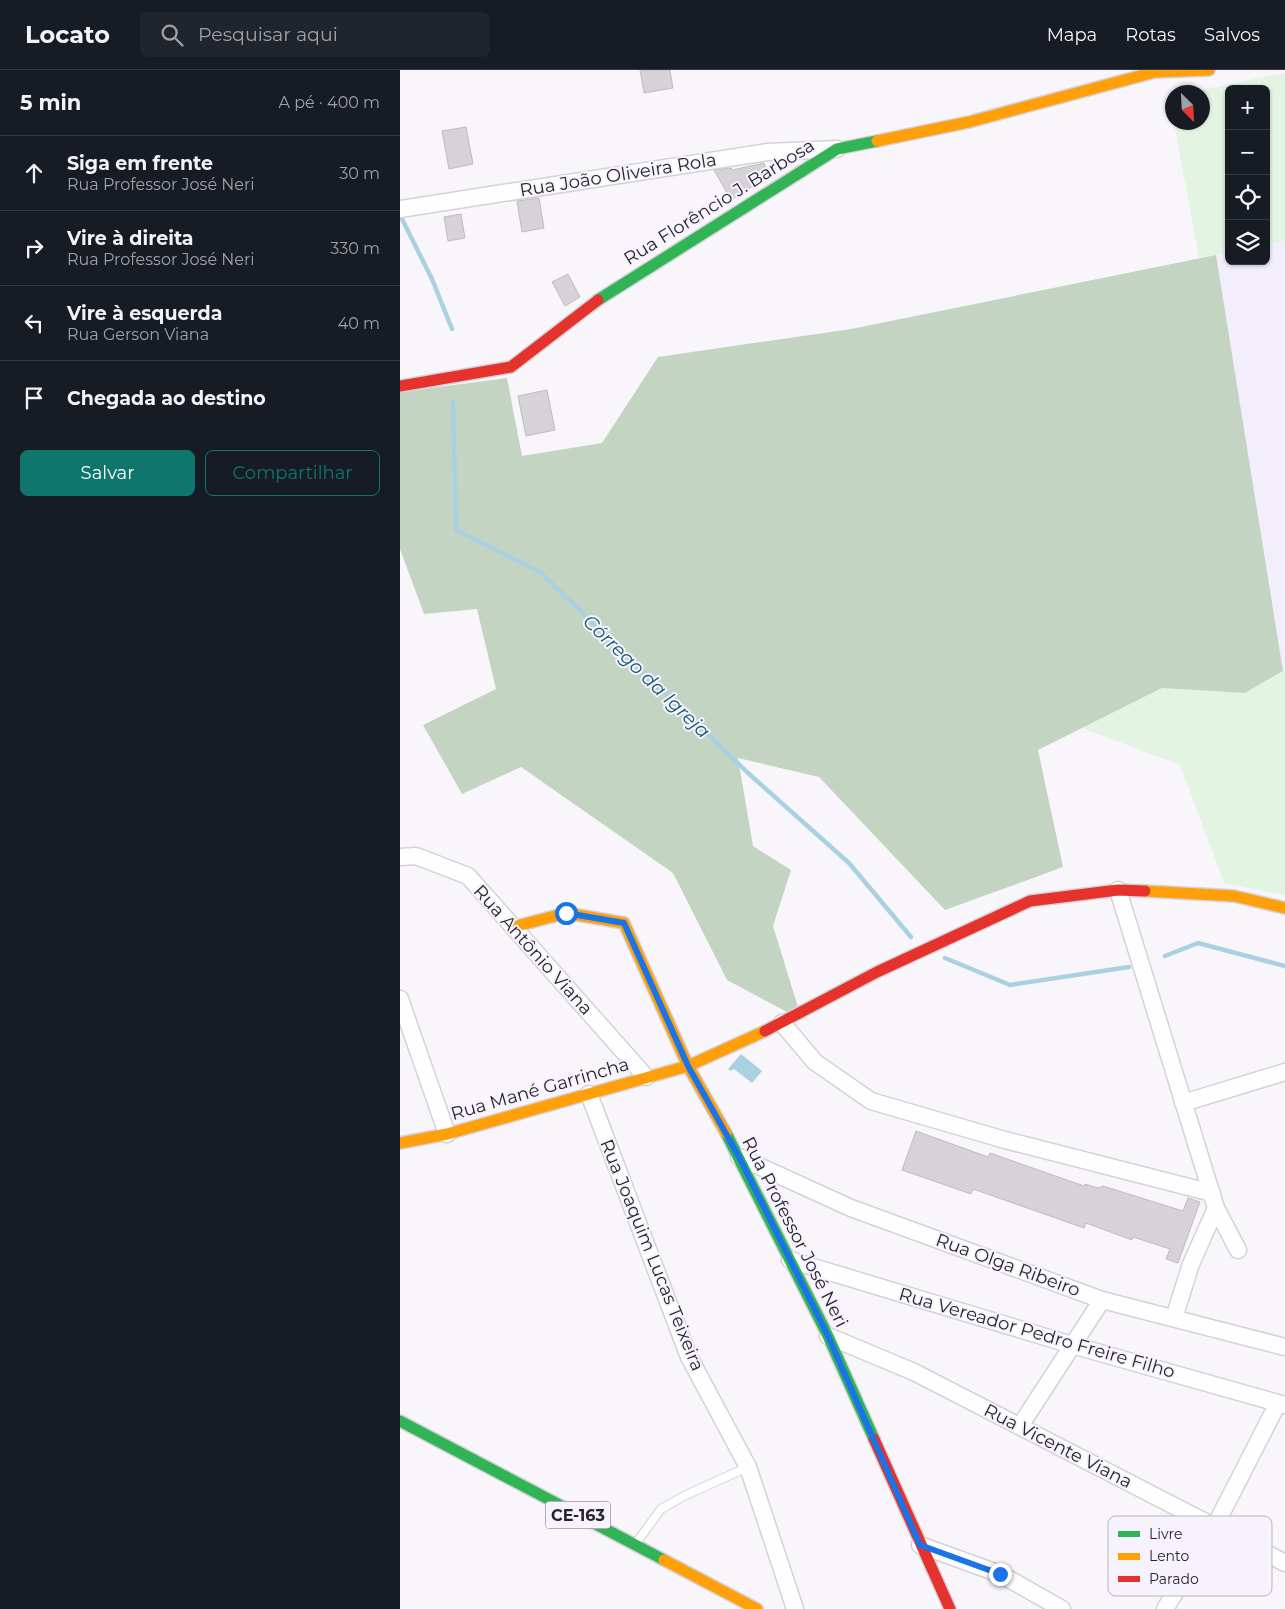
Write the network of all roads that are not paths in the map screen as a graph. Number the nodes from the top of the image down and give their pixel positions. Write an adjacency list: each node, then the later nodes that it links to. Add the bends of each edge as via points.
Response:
1 (1209, 70): 2 (street, Rua Florêncio J. Barbosa, via 1154,72 969,122)
2 (836, 149): 3 (street, Rua João Oliveira Rola, via 768,152); 4 (street, Rua Florêncio J. Barbosa, via 607,294 511,366)
3 (400, 209)
4 (400, 386)
5 (400, 857): 8 (street, Rua Antônio Viana, via 416,856 468,876)
6 (1118, 890): 7 (street, Rua Mané Garrincha, via 1234,896); 10 (street, Rua Mané Garrincha, via 1030,901 877,972); 15 (street)
7 (1285, 908)
8 (513, 927): 11 (street, Rua Professor José Neri, via 566,913 624,923); 13 (street, Rua Antônio Viana)
9 (400, 999): 16 (street)
10 (782, 1022): 11 (street, Rua Mané Garrincha); 19 (street, via 815,1062 871,1101)
11 (688, 1066): 13 (street, Rua Mané Garrincha); 18 (street, Rua Professor José Neri)
12 (1285, 1072): 15 (street)
13 (646, 1077): 14 (street, Rua Mané Garrincha)
14 (589, 1094): 16 (street, Rua Mané Garrincha); 30 (street, Rua Joaquim Lucas Teixeira, via 690,1357)
15 (1183, 1103): 19 (street)
16 (446, 1134): 17 (street, Rua Mané Garrincha)
17 (400, 1143)
18 (739, 1157): 21 (street, Rua Professor José Neri); 22 (street, Rua Olga Ribeiro, via 851,1208)
19 (1214, 1201): 20 (street); 23 (street)
20 (1238, 1250)
21 (790, 1260): 24 (street, Rua Professor José Neri); 25 (street, Rua Vereador Pedro Freire Filho)
22 (1102, 1300): 23 (street, Rua Olga Ribeiro); 25 (street)
23 (1174, 1318): 26 (street, Rua Olga Ribeiro)
24 (828, 1336): 29 (street, Rua Vicente Viana, via 914,1372); 34 (street, Rua Professor José Neri)
25 (1072, 1345): 27 (street, Rua Vereador Pedro Freire Filho); 29 (street)
26 (1285, 1347)
27 (1281, 1404): 32 (street)
28 (400, 1421): 33 (street, CE-163)
29 (1020, 1426): 31 (street, Rua Vicente Viana)
30 (748, 1467): 33 (lane, via 661,1509); 39 (street, Rua Joaquim Lucas Teixeira)
31 (1196, 1516)
32 (1220, 1516)
33 (636, 1544): 38 (street, CE-163)
34 (920, 1545): 40 (street, Rua Professor José Neri); 41 (street, via 1000,1574)
35 (1272, 1556): 36 (street, Rua Vicente Viana)
36 (1285, 1563)
37 (1173, 1596): 42 (street)
38 (756, 1609)
39 (795, 1609)
40 (950, 1609)
41 (1062, 1609)
42 (1165, 1609)

